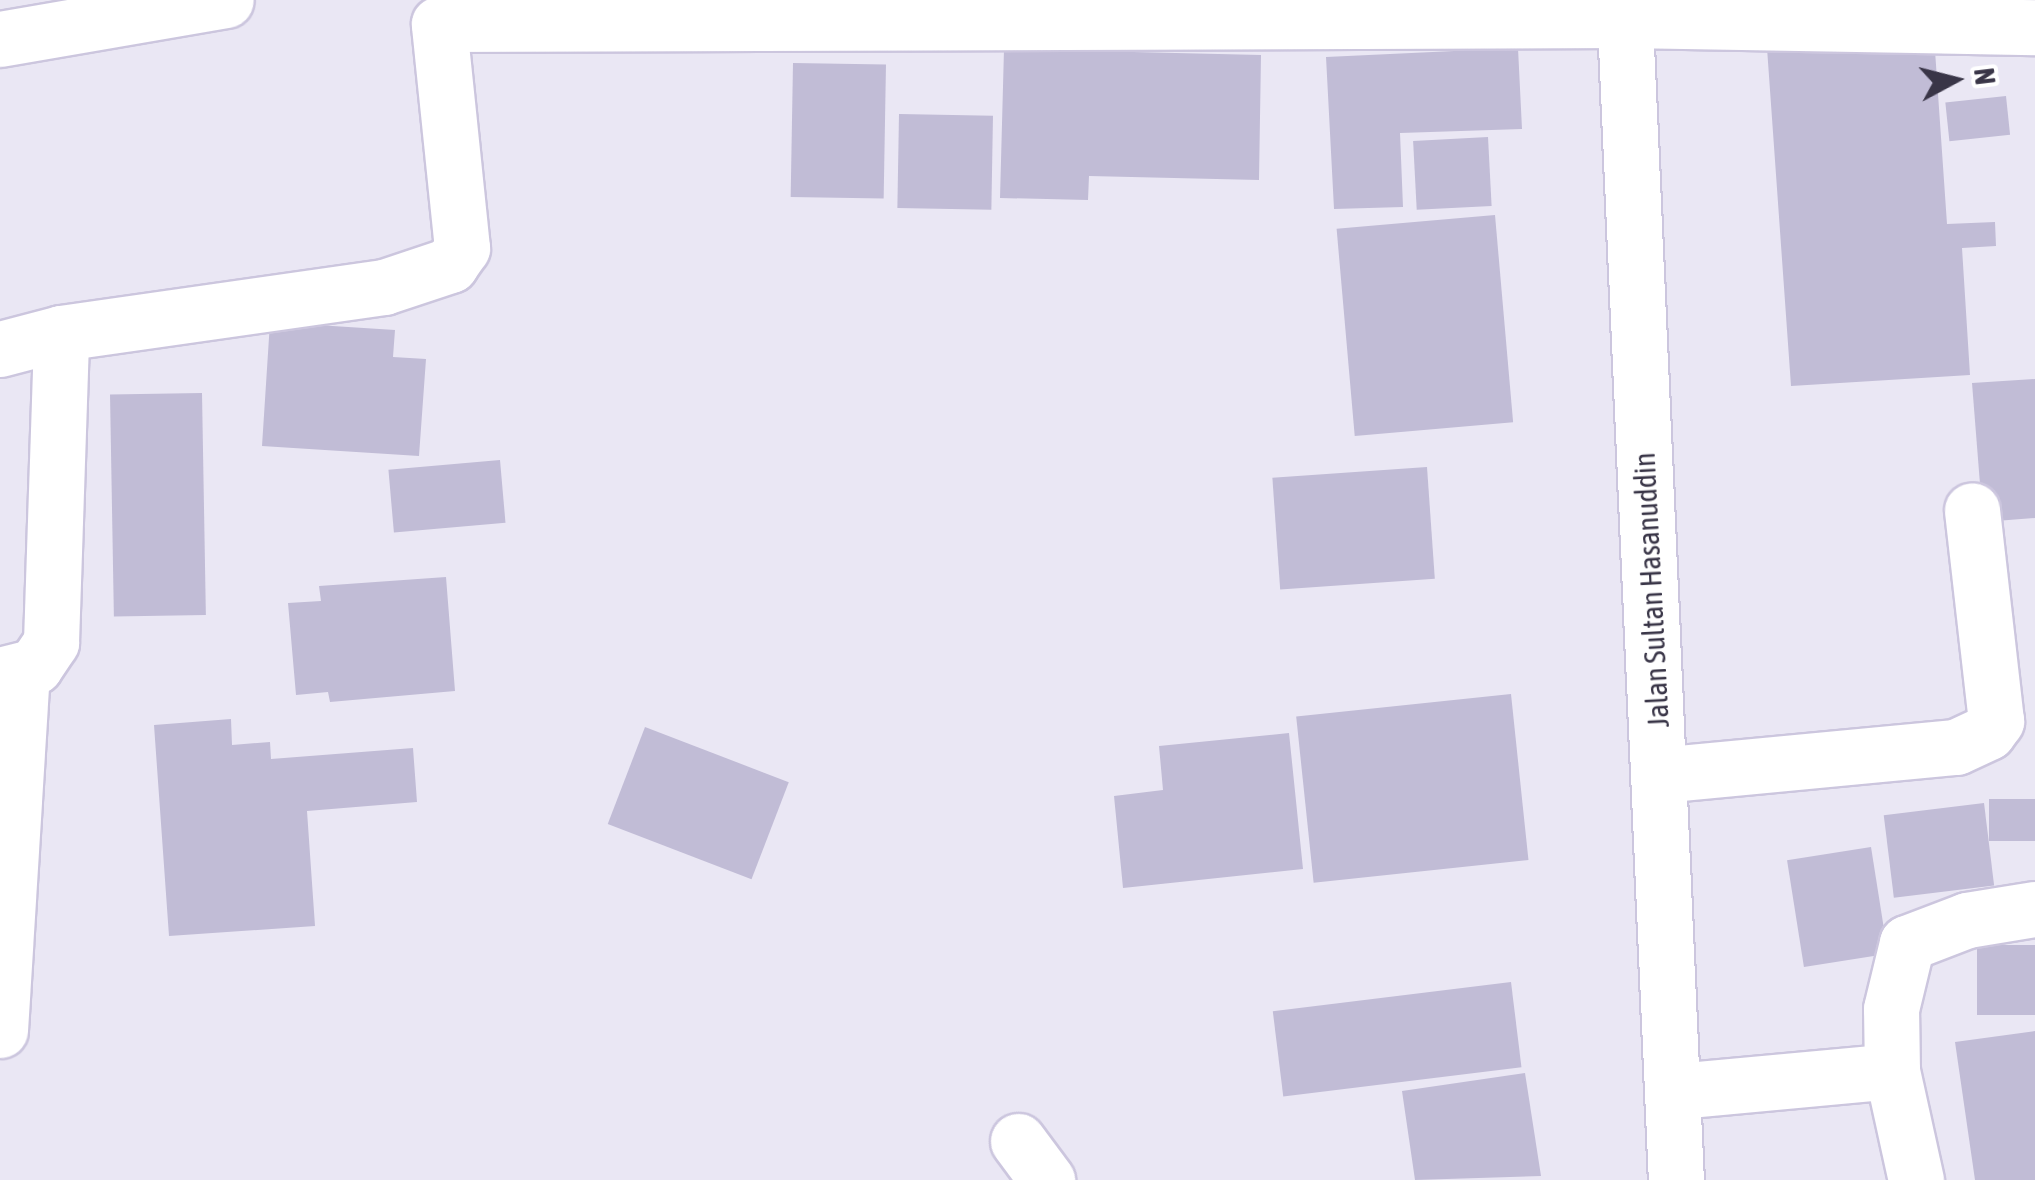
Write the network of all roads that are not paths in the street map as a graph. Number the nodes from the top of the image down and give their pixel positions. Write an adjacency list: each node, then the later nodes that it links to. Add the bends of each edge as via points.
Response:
1 (226, 0): 5 (street)
2 (1625, 10): 3 (street); 4 (street); 10 (street, Jalan Sultan Hasanuddin)
3 (432, 12): 6 (street, via 462,248 450,265 384,286)
4 (2035, 27)
5 (0, 39)
6 (61, 333): 7 (street); 9 (street, via 51,642 35,666)
7 (0, 348)
8 (1972, 510): 10 (street, via 1996,721 1988,732 1956,747)
9 (11, 673): 12 (street)
10 (1659, 774): 14 (street, Jalan Sultan Hasanuddin)
11 (2035, 909): 13 (street, via 1967,920 1907,943 1891,1008)
12 (0, 1030)
13 (1892, 1071): 14 (street); 16 (street)
14 (1676, 1091): 15 (street, Jalan Sultan Hasanuddin)
15 (1676, 1180)
16 (1916, 1180)

